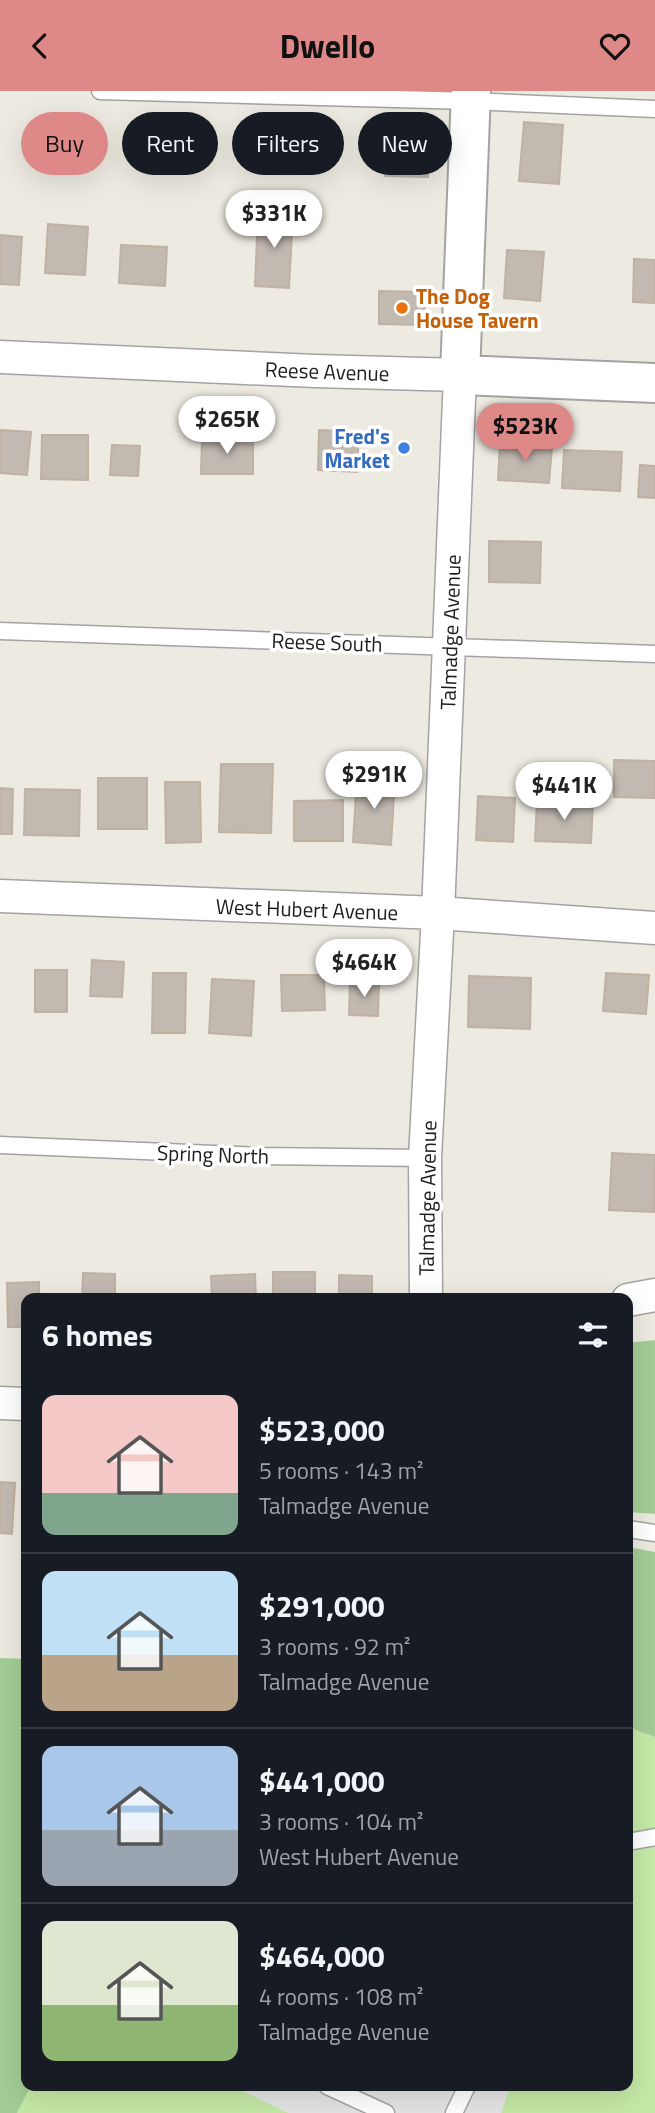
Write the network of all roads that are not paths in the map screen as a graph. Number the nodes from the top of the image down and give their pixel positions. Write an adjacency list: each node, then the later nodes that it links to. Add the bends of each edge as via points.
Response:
1 (100, 91): 2 (lane)
2 (470, 96): 3 (lane); 5 (street, Talmadge Avenue)
3 (655, 109)
4 (0, 357): 5 (street, Reese Avenue)
5 (460, 375): 6 (street, Reese Avenue); 8 (street, Talmadge Avenue)
6 (655, 383)
7 (0, 631): 8 (lane, Reese South)
8 (449, 646): 9 (lane, Reese South); 11 (street, Talmadge Avenue)
9 (655, 654)
10 (0, 896): 11 (street, West Hubert Avenue)
11 (438, 913): 12 (street, West Hubert Avenue); 14 (street, Talmadge Avenue)
12 (655, 928)
13 (0, 1145): 14 (lane, Spring North)
14 (425, 1159): 15 (street, Talmadge Avenue)
15 (426, 1293)
16 (655, 1294): 17 (street)
17 (633, 1299)
18 (0, 1403): 19 (street)
19 (21, 1404)
20 (633, 1530): 21 (lane)
21 (655, 1533)
22 (655, 1837): 23 (lane)
23 (633, 1841)
24 (338, 2091): 26 (lane)
25 (465, 2091): 27 (lane)
26 (386, 2113)
27 (454, 2113)

